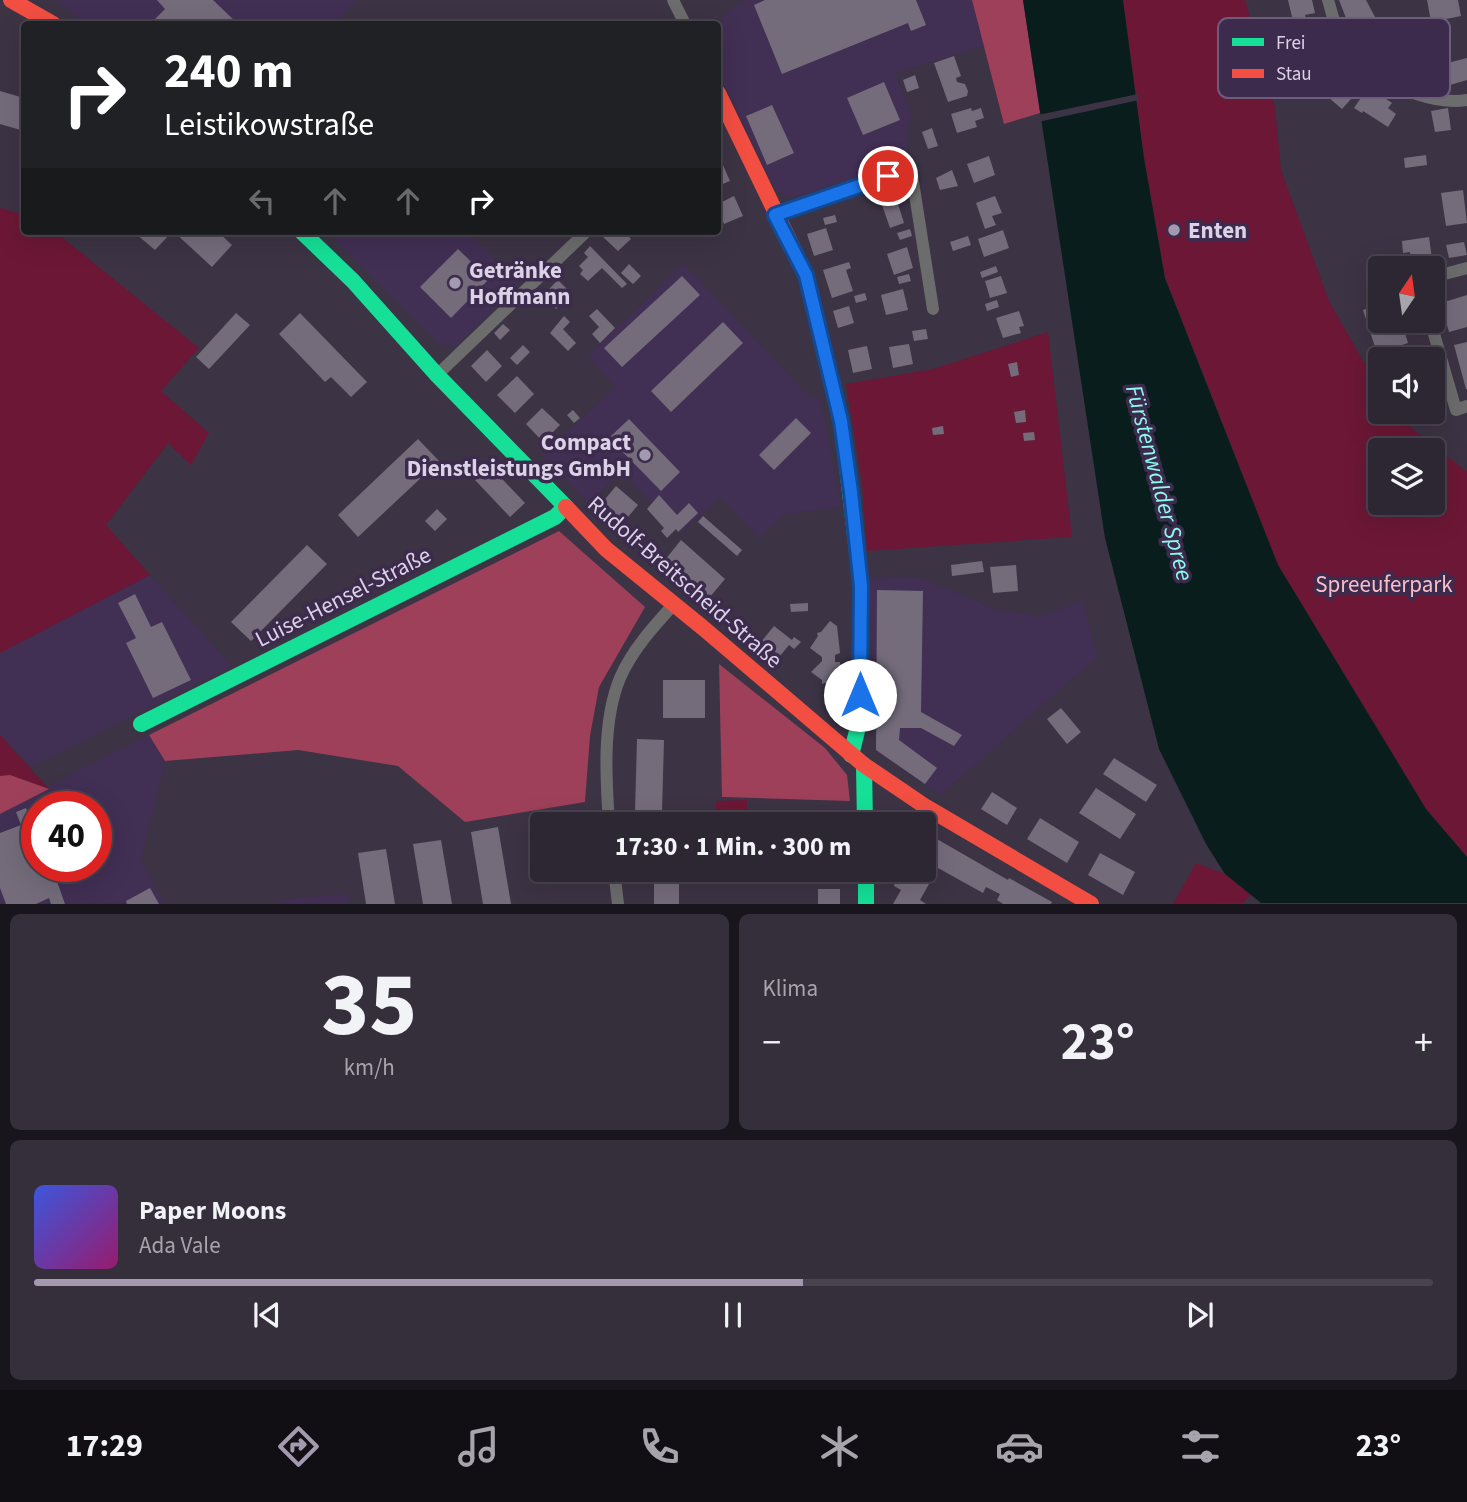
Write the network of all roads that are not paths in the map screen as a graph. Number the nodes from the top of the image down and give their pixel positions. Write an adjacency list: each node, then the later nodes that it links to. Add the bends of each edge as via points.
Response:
1 (11, 0): 5 (street)
2 (673, 0): 6 (street)
3 (1328, 0): 4 (street)
4 (1333, 18)
5 (48, 21)
6 (684, 21)
7 (1432, 98): 8 (street)
8 (1462, 101)
9 (724, 121): 10 (street)
10 (775, 215): 15 (street, via 911,169); 22 (street, via 806,275 841,421 860,572)
11 (305, 235): 17 (street, Rudolf-Breitscheid-Straße)
12 (583, 235): 17 (street)
13 (1467, 268): 14 (street)
14 (1446, 274)
15 (933, 309)
16 (1434, 333): 18 (street, via 1456,410)
17 (437, 375): 19 (street, Rudolf-Breitscheid-Straße)
18 (1467, 406)
19 (565, 508): 20 (street, Rudolf-Breitscheid-Straße, via 606,549); 21 (street, Luise-Hensel-Straße)
20 (674, 604): 22 (street, Rudolf-Breitscheid-Straße); 23 (street, via 630,659 611,704)
21 (141, 724)
22 (858, 760): 24 (street); 29 (street, Rudolf-Breitscheid-Straße, via 926,807)
23 (609, 812)
24 (864, 812)
25 (615, 882): 27 (street)
26 (866, 882): 28 (street)
27 (618, 904)
28 (866, 904)
29 (1091, 904)

